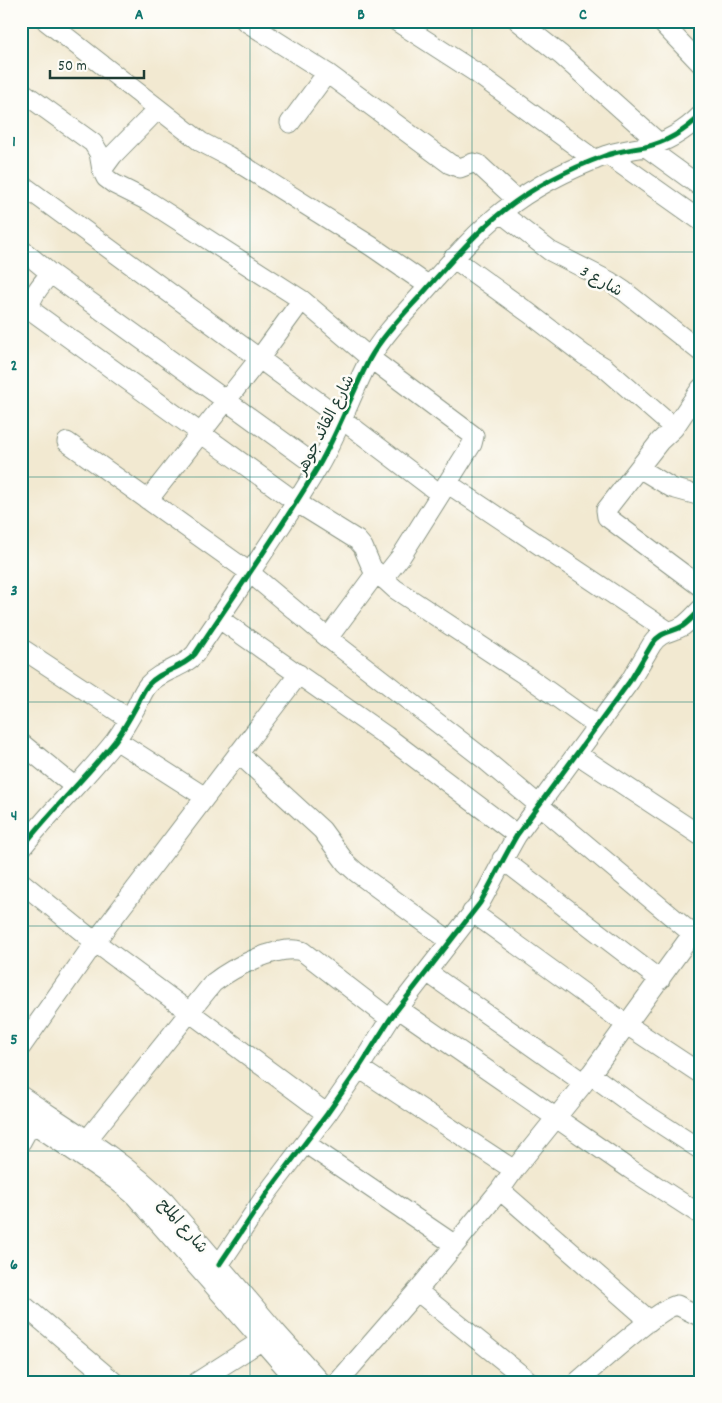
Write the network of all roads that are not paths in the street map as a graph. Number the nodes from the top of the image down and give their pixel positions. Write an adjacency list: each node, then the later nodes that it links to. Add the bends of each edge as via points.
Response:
1 (46, 21): 9 (street)
2 (246, 21): 7 (street)
3 (396, 21): 13 (street)
4 (518, 21): 12 (street, via 561,55)
5 (660, 21): 6 (street)
6 (701, 64)
7 (327, 73): 11 (street); 17 (street, via 450,164 460,168 478,164)
8 (21, 91): 14 (street, via 93,143 99,153)
9 (158, 109): 14 (street); 23 (street, via 202,142)
10 (701, 115): 12 (street, شارع القائد جوهر, via 679,134)
11 (290, 123)
12 (652, 145): 13 (street, شارع القائد جوهر); 16 (street)
13 (602, 158): 17 (street, شارع القائد جوهر); 19 (street)
14 (102, 170): 24 (street, via 114,184 148,201)
15 (21, 184): 27 (street)
16 (701, 187)
17 (517, 200): 18 (street, شارع القائد جوهر)
18 (501, 212): 21 (street, شارع القائد جوهر); 25 (street, شارع 3, via 550,251 624,292)
19 (701, 221)
20 (21, 249): 22 (street)
21 (453, 258): 23 (street, شارع القائد جوهر); 31 (street, via 604,367)
22 (50, 273): 29 (street); 32 (street, via 31,301 30,308)
23 (430, 286): 26 (street, شارع القائد جوهر)
24 (302, 300): 26 (street); 27 (street)
25 (701, 352)
26 (370, 358): 30 (street, شارع القائد جوهر); 36 (street, via 474,436)
27 (258, 359): 29 (street); 30 (street)
28 (701, 388): 31 (street)
29 (227, 400): 32 (street); 34 (street)
30 (343, 420): 34 (street, شارع القائد جوهر); 36 (street)
31 (674, 428): 35 (street)
32 (200, 433): 38 (street); 39 (street)
33 (67, 442): 38 (street)
34 (318, 466): 39 (street, شارع القائد جوهر)
35 (639, 468): 37 (street, via 672,488); 42 (street, via 606,510 607,517)
36 (443, 489): 41 (street, via 402,555); 45 (street)
37 (701, 496)
38 (148, 500): 40 (street)
39 (296, 502): 40 (street, شارع القائد جوهر); 41 (street, via 357,540)
40 (249, 572): 44 (street, شارع القائد جوهر); 46 (street)
41 (380, 576): 46 (street); 50 (street)
42 (701, 587)
43 (701, 609): 45 (street, via 682,626)
44 (218, 618): 48 (street); 49 (street, شارع القائد جوهر, via 190,660 154,678 146,687)
45 (668, 631): 50 (street, via 652,644 630,681)
46 (328, 638): 57 (street)
47 (21, 648): 49 (street)
48 (299, 674): 53 (street); 58 (street)
49 (129, 719): 51 (street, شارع القائد جوهر)
50 (596, 726): 54 (street)
51 (116, 740): 55 (street, شارع القائد جوهر); 56 (street)
52 (21, 743): 55 (street)
53 (238, 753): 56 (street); 65 (street, via 322,830 351,868)
54 (576, 754): 57 (street); 59 (street)
55 (75, 787): 60 (street, شارع القائد جوهر)
56 (204, 797): 66 (street)
57 (540, 805): 58 (street); 64 (street)
58 (517, 835): 61 (street)
59 (701, 836)
60 (21, 849)
61 (502, 859): 63 (street, via 492,883); 68 (street)
62 (21, 882): 66 (street)
63 (472, 912): 65 (street); 71 (street)
64 (697, 937): 68 (street)
65 (450, 941): 67 (street)
66 (95, 942): 69 (street); 72 (street)
67 (427, 972): 70 (street); 75 (street)
68 (660, 980): 71 (street)
69 (189, 1012): 70 (street, via 213,983 237,966 295,949); 77 (street); 80 (street)
70 (395, 1014): 73 (street); 78 (street)
71 (627, 1025): 74 (street); 75 (street)
72 (21, 1047)
73 (359, 1068): 77 (street); 84 (street)
74 (701, 1074)
75 (587, 1079): 78 (street); 83 (street)
76 (21, 1096): 80 (street, شارع الملح)
77 (327, 1114): 82 (street)
78 (556, 1118): 84 (street); 86 (street)
79 (27, 1119): 81 (street); 93 (street, شارع الملح, via 135,1196)
80 (87, 1140): 88 (street, شارع الملح, via 150,1186)
81 (21, 1142)
82 (305, 1143): 87 (street); 88 (street)
83 (701, 1150)
84 (514, 1170): 85 (street)
85 (500, 1190): 87 (street); 92 (street)
86 (701, 1215)
87 (455, 1245): 89 (street)
88 (219, 1265): 98 (street, شارع الملح)
89 (417, 1291): 94 (street); 99 (street)
90 (21, 1303): 95 (street)
91 (701, 1317): 92 (street, via 677,1305)
92 (650, 1321): 101 (street)
93 (261, 1341): 96 (street); 97 (street, شارع الملح)
94 (507, 1375): 100 (street)
95 (114, 1382)
96 (197, 1382)
97 (298, 1382)
98 (321, 1382)
99 (338, 1382)
100 (530, 1382)
101 (577, 1382)

